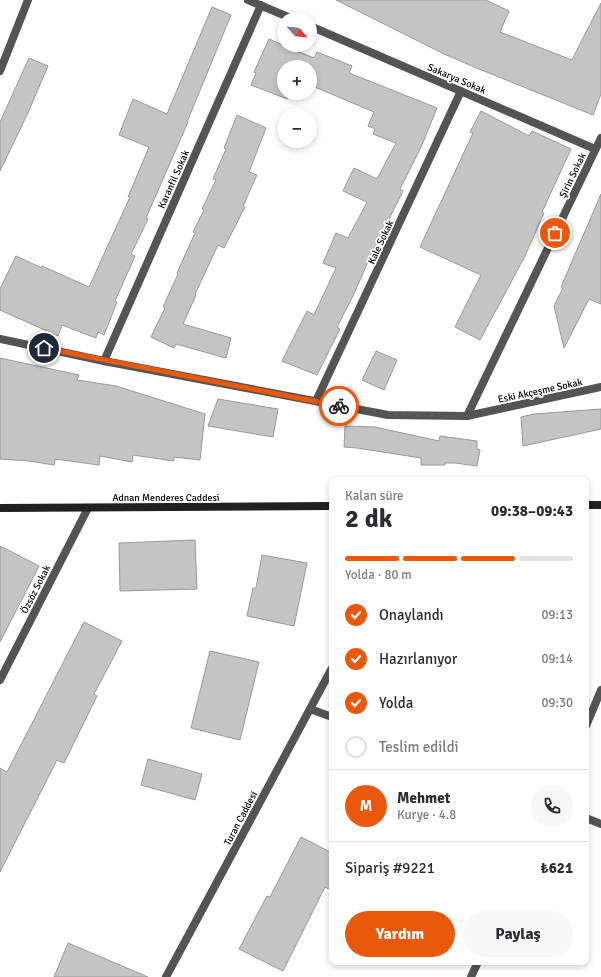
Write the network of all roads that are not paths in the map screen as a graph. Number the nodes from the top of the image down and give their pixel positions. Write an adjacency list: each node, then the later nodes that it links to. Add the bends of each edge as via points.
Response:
1 (28, 0): 6 (street)
2 (248, 0): 3 (street)
3 (261, 6): 4 (street); 11 (street, Karanfil Sokak)
4 (277, 12)
5 (317, 29): 7 (street, Sakarya Sokak)
6 (0, 71)
7 (461, 91): 9 (street, Sakarya Sokak); 13 (street, Kale Sokak)
8 (601, 138): 9 (street, Şirin Sokak)
9 (596, 149): 14 (street, Şirin Sokak)
10 (0, 339): 11 (street, Eski Akçeşme Sokak)
11 (104, 361): 13 (street, Eski Akçeşme Sokak)
12 (601, 387): 14 (street, Eski Akçeşme Sokak)
13 (316, 401): 14 (street, Eski Akçeşme Sokak, via 388,415)
14 (468, 416)
15 (589, 505): 16 (street)
16 (601, 505)
17 (329, 506): 19 (street, Adnan Menderes Caddesi)
18 (0, 508): 19 (street, Adnan Menderes Caddesi)
19 (88, 508): 21 (street, Özsöz Sokak)
20 (329, 674): 23 (street, Turan Caddesi)
21 (0, 680)
22 (601, 690): 25 (street)
23 (310, 709): 24 (street); 29 (street, Turan Caddesi)
24 (329, 717)
25 (589, 719)
26 (589, 819): 27 (street)
27 (601, 824)
28 (477, 965): 30 (street)
29 (166, 977)
30 (471, 977)

